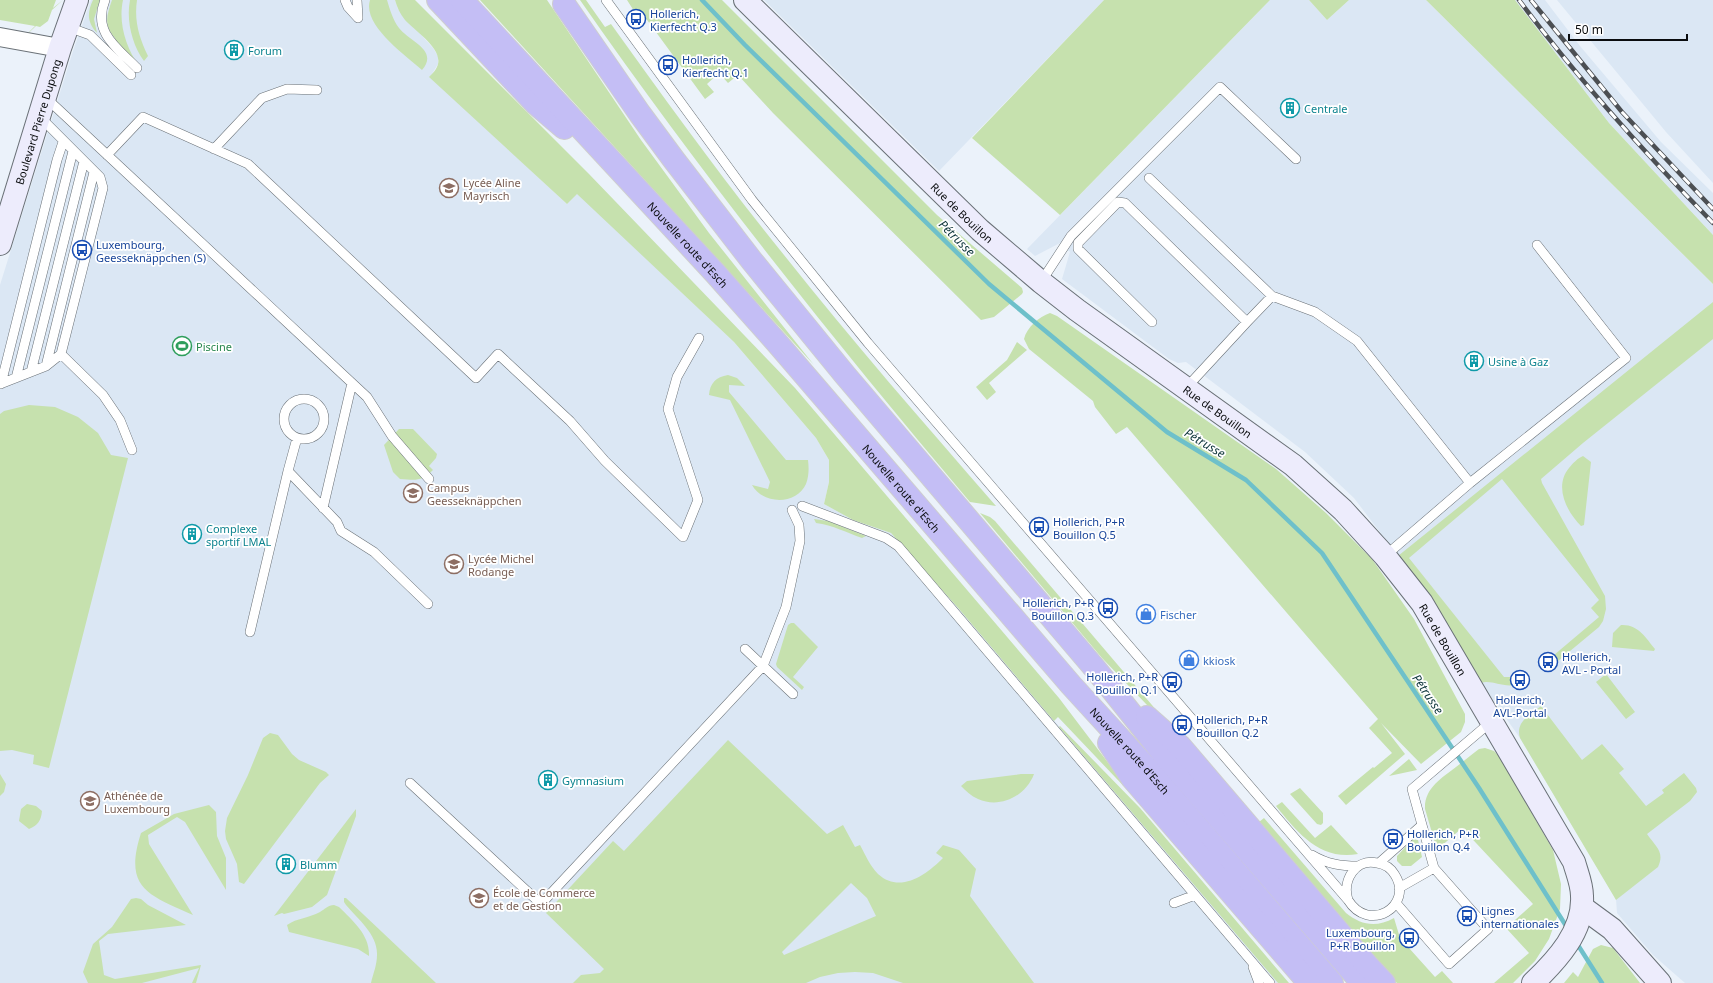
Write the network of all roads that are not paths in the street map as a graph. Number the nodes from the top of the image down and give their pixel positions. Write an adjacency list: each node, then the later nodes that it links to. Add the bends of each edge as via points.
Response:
1 (77, 0): 10 (street, Boulevard Pierre Dupong)
2 (104, 0): 13 (lane, via 100,23 105,36)
3 (345, 0): 8 (lane, via 358,18)
4 (438, 0): 25 (highway, via 536,104)
5 (462, 0): 25 (highway, Nouvelle route d'Esch)
6 (606, 0): 59 (lane, via 752,200 863,337)
7 (745, 0): 28 (street, Rue de Bouillon, via 980,230)
8 (357, 1)
9 (564, 4): 53 (highway, Nouvelle route d'Esch, via 640,114 752,261 850,381)
10 (68, 27): 12 (street, Boulevard Pierre Dupong); 14 (lane, via 90,35)
11 (0, 37): 12 (street)
12 (60, 48): 16 (street, Boulevard Pierre Dupong)
13 (138, 68)
14 (130, 75)
15 (317, 90): 18 (lane, via 287,89 262,98)
16 (42, 107): 17 (lane); 20 (lane); 26 (street, Boulevard Pierre Dupong)
17 (64, 142): 19 (lane); 38 (lane, via 57,160)
18 (214, 149): 20 (lane, via 143,117); 32 (lane, via 248,164 476,378 498,354 570,421 605,461 683,537 698,500 668,409 677,377)
19 (72, 151): 22 (lane); 36 (lane)
20 (107, 155): 37 (lane)
21 (1296, 159): 28 (lane, via 1220,87 1071,236)
22 (84, 161): 23 (lane); 35 (lane)
23 (94, 172): 33 (lane, via 100,178 103,188); 34 (lane)
24 (1150, 178): 29 (lane)
25 (640, 192): 54 (highway, Nouvelle route d'Esch, via 847,423)
26 (0, 244)
27 (1537, 245): 44 (lane, via 1626,358)
28 (1040, 282): 39 (street, Rue de Bouillon)
29 (1272, 296): 31 (lane); 44 (lane, via 1315,312 1357,341)
30 (1152, 322): 31 (lane, via 1078,249 1078,242 1118,202 1125,203)
31 (1247, 322): 39 (lane)
32 (699, 338)
33 (61, 354): 34 (lane); 41 (lane, via 103,395 120,420)
34 (46, 366): 35 (lane)
35 (31, 372): 36 (lane)
36 (16, 378): 38 (lane)
37 (352, 383): 43 (lane, via 367,397 392,436); 46 (lane)
38 (1, 384)
39 (1186, 388): 48 (street, Rue de Bouillon, via 1293,465 1343,510)
40 (297, 438): 40 (lane, via 286,429 284,422 287,408 298,399 312,400 322,409 325,423 318,435 304,440); 42 (lane)
41 (132, 450)
42 (288, 471): 46 (lane); 50 (lane)
43 (429, 479)
44 (1470, 483): 48 (lane)
45 (802, 506): 64 (lane, via 886,538 898,546)
46 (323, 508): 49 (lane, via 337,522 342,532 374,552)
47 (792, 510): 52 (lane, via 799,525 800,541 786,607)
48 (1385, 556): 56 (street, Rue de Bouillon, via 1422,604)
49 (428, 604)
50 (250, 632)
51 (745, 649): 52 (lane)
52 (763, 666): 55 (lane); 57 (lane, via 541,904)
53 (1097, 671): 74 (highway, Nouvelle route d'Esch, via 1165,756); 75 (highway, via 1180,746)
54 (1071, 685): 72 (highway, via 1132,778); 73 (highway, Nouvelle route d'Esch, via 1146,767)
55 (793, 694)
56 (1492, 721): 58 (lane, via 1412,789); 68 (street, Rue de Bouillon, via 1574,862 1581,884)
57 (410, 783)
58 (1422, 825): 60 (lane); 62 (lane)
59 (1304, 850): 61 (lane, via 1322,861 1337,866); 65 (lane)
60 (1379, 863): 61 (lane); 63 (lane, via 1393,872)
61 (1358, 866): 65 (lane, via 1348,878)
62 (1434, 868): 63 (lane); 67 (lane, via 1488,930 1449,964)
63 (1399, 888): 67 (lane)
64 (1195, 895): 66 (lane); 69 (lane)
65 (1348, 900): 67 (lane, via 1359,912 1375,916 1390,910)
66 (1174, 903)
67 (1396, 903)
68 (1584, 907): 76 (street, Rue de Bouillon, via 1570,940 1560,955); 77 (street, via 1612,929)
69 (1251, 962): 70 (lane); 71 (lane)
70 (1259, 983)
71 (1270, 983)
72 (1309, 983)
73 (1332, 983)
74 (1362, 983)
75 (1384, 983)
76 (1533, 983)
77 (1660, 983)

